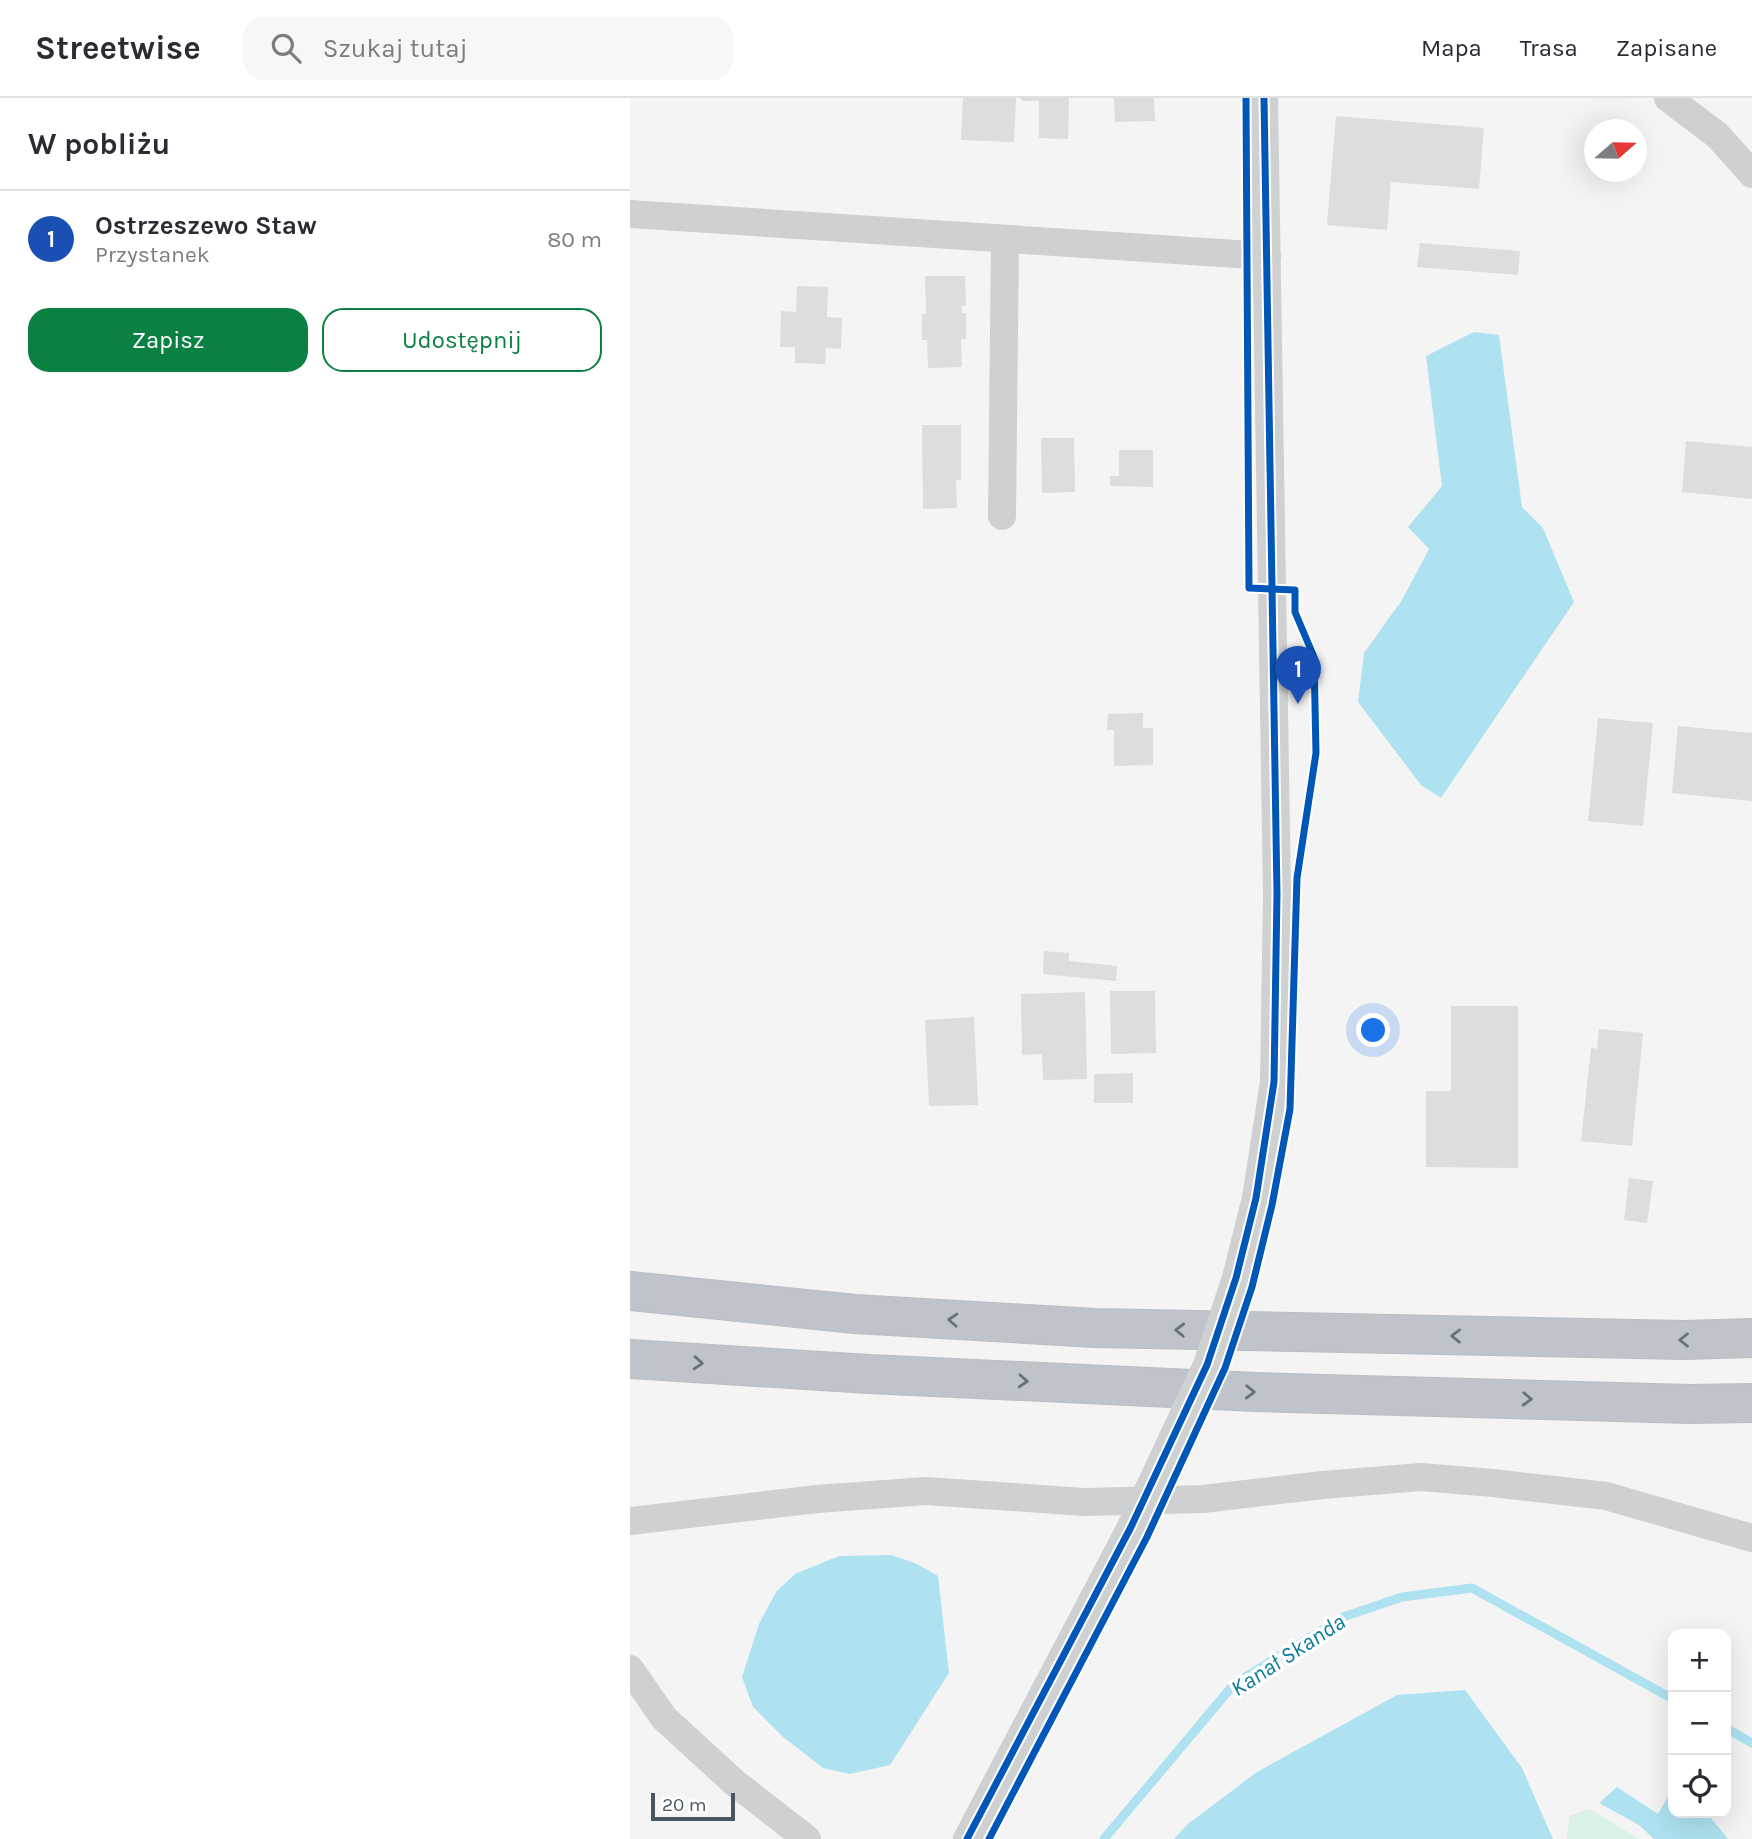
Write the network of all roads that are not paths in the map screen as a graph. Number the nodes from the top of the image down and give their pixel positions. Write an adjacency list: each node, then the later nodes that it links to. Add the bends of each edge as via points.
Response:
1 (1264, 98): 6 (street)
2 (1668, 98): 3 (street, via 1717,135)
3 (1752, 174)
4 (630, 214): 5 (street)
5 (1005, 239): 6 (street); 7 (street)
6 (1267, 256): 16 (street, bridge, via 1277,894 1274,1082 1256,1198 1207,1365 1130,1527)
7 (1002, 516)
8 (630, 1291): 9 (highway, one-way to 8, via 1095,1328 855,1314)
9 (1752, 1338)
10 (630, 1359): 11 (highway, one-way to 11, via 1256,1392)
11 (1752, 1403)
12 (630, 1521): 13 (street, via 926,1491 1084,1502 1203,1499 1422,1477 1606,1496)
13 (1752, 1538)
14 (630, 1669): 15 (street, via 664,1718 734,1783)
15 (807, 1839)
16 (967, 1839)

